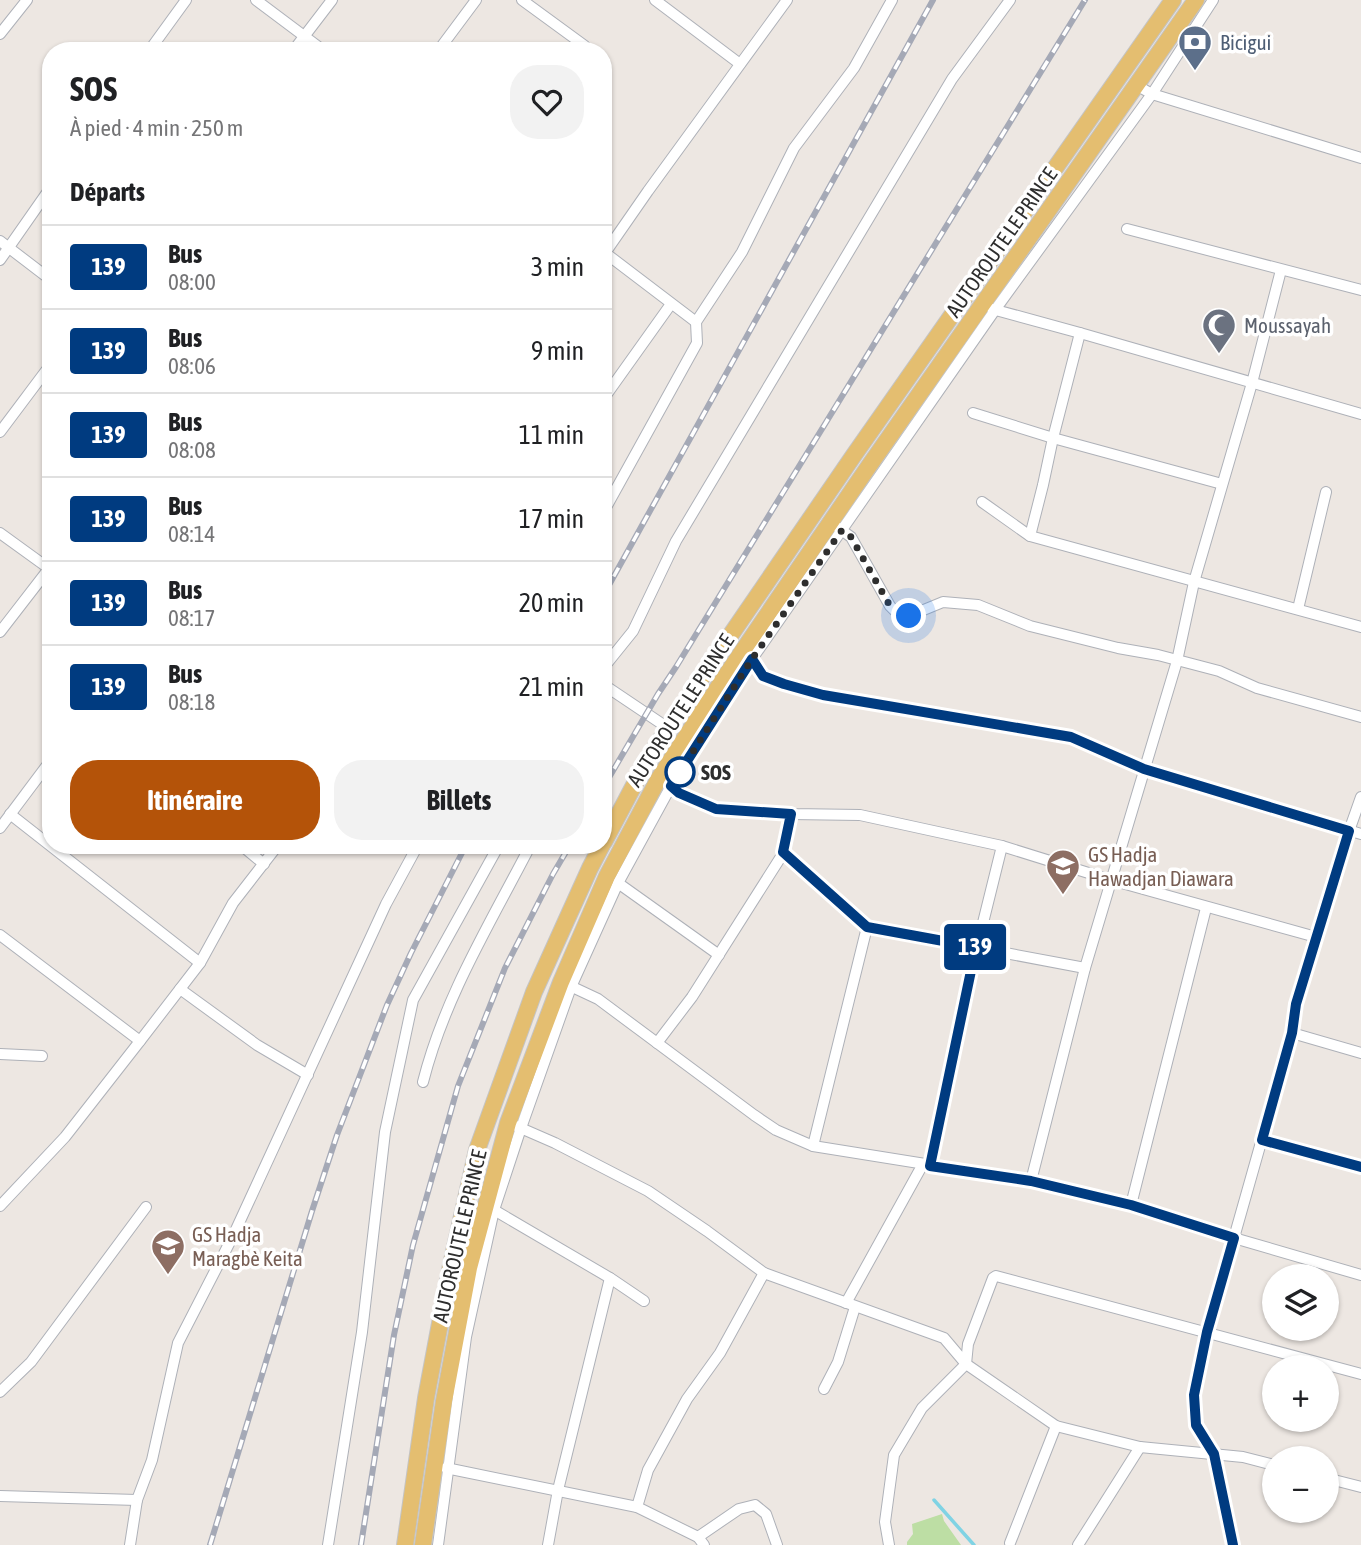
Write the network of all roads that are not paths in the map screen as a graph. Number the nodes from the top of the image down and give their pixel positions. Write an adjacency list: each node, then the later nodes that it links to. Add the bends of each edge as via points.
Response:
1 (27, 0): 14 (street)
2 (186, 0): 16 (street)
3 (256, 0): 15 (street)
4 (332, 0): 15 (street)
5 (476, 0): 19 (street)
6 (522, 0): 20 (street)
7 (655, 0): 21 (street)
8 (787, 0): 21 (street)
9 (892, 0): 36 (street, via 854,68 794,148 742,251)
10 (1010, 0): 58 (street, via 952,79 676,541 633,631)
11 (1173, 0): 63 (main road, AUTOROUTE LE PRINCE)
12 (1196, 0): 22 (main road, AUTOROUTE LE PRINCE)
13 (1213, 0): 23 (street)
14 (0, 34)
15 (304, 36): 17 (street); 18 (street)
16 (156, 42)
17 (300, 42)
18 (312, 42)
19 (445, 42)
20 (580, 42)
21 (740, 64): 27 (street)
22 (1136, 85): 23 (street); 35 (main road, AUTOROUTE LE PRINCE)
23 (1152, 94): 24 (street); 35 (street)
24 (1361, 158)
25 (42, 198): 28 (street)
26 (1127, 229): 31 (street)
27 (612, 242)
28 (4, 244): 30 (street); 32 (street)
29 (612, 259): 34 (street)
30 (0, 260)
31 (1281, 270): 33 (street); 39 (street)
32 (42, 273)
33 (1361, 290)
34 (671, 304): 36 (street); 40 (street)
35 (988, 308): 37 (street); 49 (main road, AUTOROUTE LE PRINCE)
36 (696, 322): 47 (street, via 697,343)
37 (1080, 333): 39 (street); 44 (street)
38 (42, 376): 43 (street)
39 (1252, 383): 42 (street); 45 (street)
40 (612, 387)
41 (973, 413): 44 (street)
42 (1361, 414)
43 (0, 432)
44 (1052, 438): 45 (street); 51 (street)
45 (1222, 484): 54 (street)
46 (1326, 492): 55 (street)
47 (612, 497)
48 (982, 502): 51 (street)
49 (836, 526): 59 (main road, AUTOROUTE LE PRINCE); 60 (street, via 851,537 898,614 909,616 943,602 978,605 1030,626)
50 (0, 533): 52 (street)
51 (1030, 536): 54 (street)
52 (42, 562)
53 (42, 578): 57 (street)
54 (1194, 582): 55 (street); 60 (street)
55 (1297, 609): 56 (street)
56 (1361, 627)
57 (0, 632)
58 (612, 657)
59 (746, 657): 64 (street, via 763,676 823,695 1071,737); 66 (main road, AUTOROUTE LE PRINCE)
60 (1177, 661): 62 (street); 64 (street)
61 (612, 690): 63 (street)
62 (1361, 717)
63 (668, 728): 70 (main road, AUTOROUTE LE PRINCE)
64 (1144, 769): 72 (street); 85 (street)
65 (42, 772): 68 (street)
66 (665, 782): 69 (street, via 716,809); 86 (street); 95 (main road, AUTOROUTE LE PRINCE, via 607,876)
67 (1361, 797): 72 (street)
68 (10, 814): 71 (street); 74 (street)
69 (791, 814): 75 (street, via 860,815); 76 (street)
70 (612, 827)
71 (0, 828)
72 (1349, 831): 73 (street); 90 (street)
73 (1361, 834)
74 (42, 839)
75 (1002, 846): 85 (street); 91 (street)
76 (783, 852): 88 (street); 92 (street)
77 (61, 854): 93 (street)
78 (252, 854): 84 (street)
79 (271, 854): 84 (street)
80 (413, 854): 103 (street)
81 (494, 854): 140 (street, via 413,1000 385,1132 362,1332)
82 (526, 854): 104 (street, via 457,986)
83 (598, 854): 141 (main road, AUTOROUTE LE PRINCE, via 534,992 477,1150 426,1398)
84 (264, 864): 93 (street, via 233,903)
85 (1111, 880): 87 (street); 94 (street)
86 (618, 883): 92 (street); 95 (street)
87 (1206, 908): 90 (street); 111 (street)
88 (867, 927): 91 (street); 107 (street)
89 (0, 935): 98 (street)
90 (1316, 937): 97 (street)
91 (976, 947): 94 (street); 108 (street)
92 (719, 955): 99 (street)
93 (200, 963): 96 (street)
94 (1085, 968): 110 (street)
95 (566, 984): 99 (street, via 598,999); 105 (main road, AUTOROUTE LE PRINCE)
96 (180, 989): 98 (street); 103 (street, via 257,1045)
97 (1292, 1033): 100 (street); 106 (street)
98 (140, 1041): 112 (street, via 65,1137)
99 (657, 1044): 107 (street, via 776,1130)
100 (1361, 1053)
101 (0, 1054): 102 (street)
102 (42, 1056)
103 (308, 1075): 135 (street, via 178,1343 152,1460)
104 (423, 1082)
105 (514, 1126): 114 (street); 116 (street, via 648,1191); 130 (main road, AUTOROUTE LE PRINCE, via 469,1268 444,1401)
106 (1262, 1140): 109 (street); 115 (street)
107 (813, 1146): 108 (street)
108 (927, 1165): 110 (street); 120 (street)
109 (1361, 1167)
110 (1031, 1181): 111 (street)
111 (1131, 1205): 115 (street)
112 (0, 1206)
113 (146, 1207): 125 (street, via 31,1362)
114 (494, 1210): 118 (street); 130 (street)
115 (1234, 1238): 117 (street); 121 (street)
116 (764, 1273): 120 (street); 136 (street, via 648,1470)
117 (1361, 1275)
118 (610, 1278): 119 (street); 133 (street)
119 (643, 1301)
120 (850, 1305): 122 (street, via 944,1338); 124 (street, via 838,1362)
121 (1207, 1332): 122 (street, via 996,1276 968,1345); 123 (street); 128 (street, via 1194,1395 1196,1425)
122 (966, 1364): 126 (street); 146 (street, via 922,1409 894,1455 885,1522)
123 (1361, 1374)
124 (824, 1389)
125 (0, 1392)
126 (1056, 1426): 127 (street); 138 (street)
127 (1140, 1447): 128 (street); 147 (street)
128 (1214, 1454): 129 (street); 148 (street)
129 (1262, 1462)
130 (442, 1467): 133 (street); 142 (main road, AUTOROUTE LE PRINCE); 143 (street)
131 (1339, 1482): 132 (street)
132 (1361, 1488)
133 (558, 1490): 136 (street); 144 (street)
134 (0, 1496): 135 (street)
135 (137, 1500): 139 (street)
136 (637, 1507): 137 (street)
137 (701, 1541): 145 (street, via 739,1509 755,1505 766,1514)
138 (1010, 1543)
139 (130, 1545)
140 (328, 1545)
141 (405, 1545)
142 (423, 1545)
143 (438, 1545)
144 (548, 1545)
145 (777, 1545)
146 (889, 1545)
147 (1078, 1545)
148 (1233, 1545)

